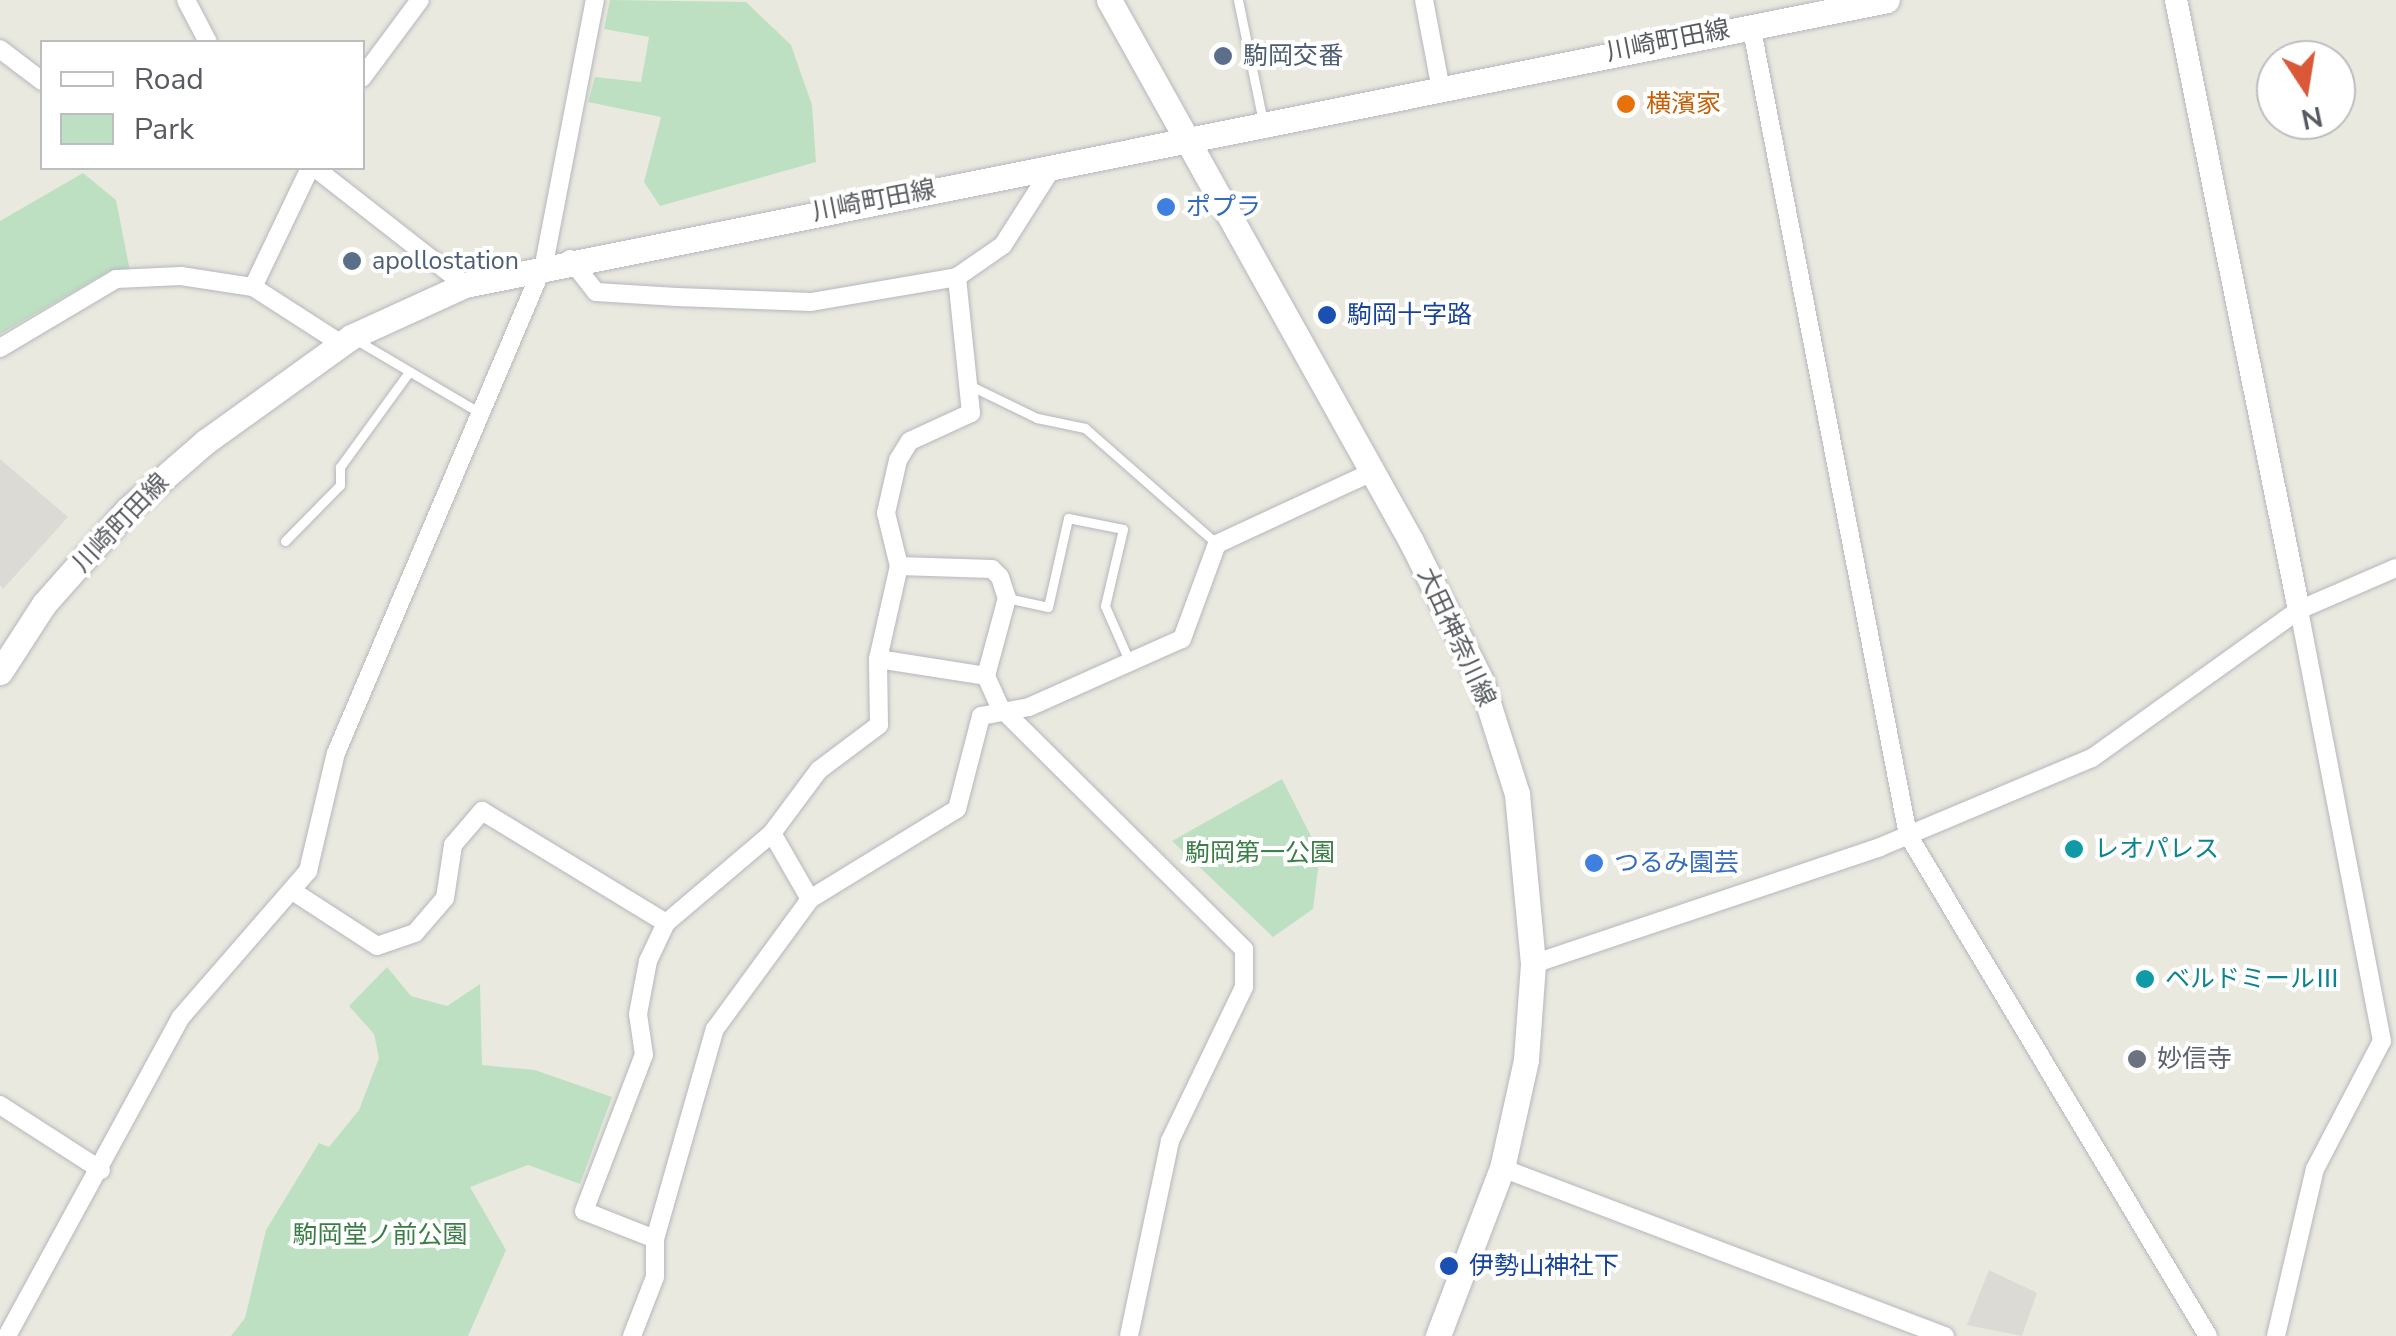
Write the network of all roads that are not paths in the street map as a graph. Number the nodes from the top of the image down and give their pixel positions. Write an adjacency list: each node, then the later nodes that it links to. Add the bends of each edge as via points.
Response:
1 (186, 0): 11 (street)
2 (420, 0): 13 (street)
3 (595, 0): 21 (street)
4 (1109, 0): 17 (main road, 大田神奈川線)
5 (1238, 0): 16 (lane)
6 (1424, 0): 15 (street)
7 (1887, 0): 9 (main road, 川崎町田線)
8 (2176, 0): 36 (street)
9 (1800, 8): 10 (main road, 川崎町田線)
10 (1750, 25): 15 (main road, 川崎町田線); 43 (street)
11 (207, 40)
12 (0, 48): 14 (street)
13 (365, 74)
14 (40, 79)
15 (1440, 85): 16 (main road, 川崎町田線)
16 (1262, 122): 17 (main road, 川崎町田線)
17 (1183, 138): 18 (main road, 川崎町田線); 30 (main road, 大田神奈川線)
18 (1052, 168): 21 (main road, 川崎町田線); 22 (street, via 1003,244)
19 (311, 170): 23 (street)
20 (315, 170): 24 (street)
21 (557, 261): 22 (street, via 596,292 677,298 811,302); 24 (main road, 川崎町田線); 29 (street)
22 (957, 278): 28 (street)
23 (253, 286): 25 (street); 26 (street, via 116,279)
24 (465, 286): 25 (main road, 川崎町田線)
25 (346, 340): 27 (lane); 39 (main road, 川崎町田線, via 128,509 44,604)
26 (0, 348)
27 (408, 372): 29 (lane); 31 (lane, via 340,467 340,485)
28 (969, 386): 32 (lane, via 1037,418 1085,428); 33 (street, via 963,423 910,441 898,460 886,513)
29 (477, 411): 44 (street, via 336,753 308,871)
30 (1372, 472): 32 (street); 47 (main road, 大田神奈川線, via 1481,681 1517,794)
31 (285, 541)
32 (1217, 544): 38 (street, via 1182,639)
33 (899, 566): 35 (street, via 992,568); 37 (street)
34 (2396, 568): 36 (street)
35 (1006, 598): 38 (lane, via 1048,607 1068,518 1123,529 1105,606); 40 (street)
36 (2299, 610): 43 (street, via 2092,758); 58 (street, via 2382,1041 2315,1169)
37 (878, 659): 40 (street); 42 (street, via 879,725 819,770)
38 (1130, 663): 41 (street, via 1029,708)
39 (0, 672)
40 (986, 676): 41 (street)
41 (1000, 707): 45 (street, via 980,716 957,809); 54 (street, via 1236,933 1247,962 1244,987 1170,1142)
42 (772, 834): 45 (street); 46 (street)
43 (1908, 835): 47 (street); 57 (street)
44 (294, 892): 46 (street, via 376,946 415,933 445,898 453,844 482,811); 50 (street, via 181,1017)
45 (810, 899): 51 (street, via 715,1028)
46 (666, 923): 51 (street, via 638,1014 644,1055 584,1211)
47 (1533, 964): 49 (main road, 大田神奈川線, via 1526,1060)
48 (0, 1105): 50 (street)
49 (1502, 1168): 55 (main road, 大田神奈川線); 56 (street)
50 (100, 1170): 52 (street)
51 (654, 1239): 53 (street, via 655,1276)
52 (7, 1336)
53 (632, 1336)
54 (1129, 1336)
55 (1438, 1336)
56 (1944, 1336)
57 (2208, 1336)
58 (2276, 1336)

